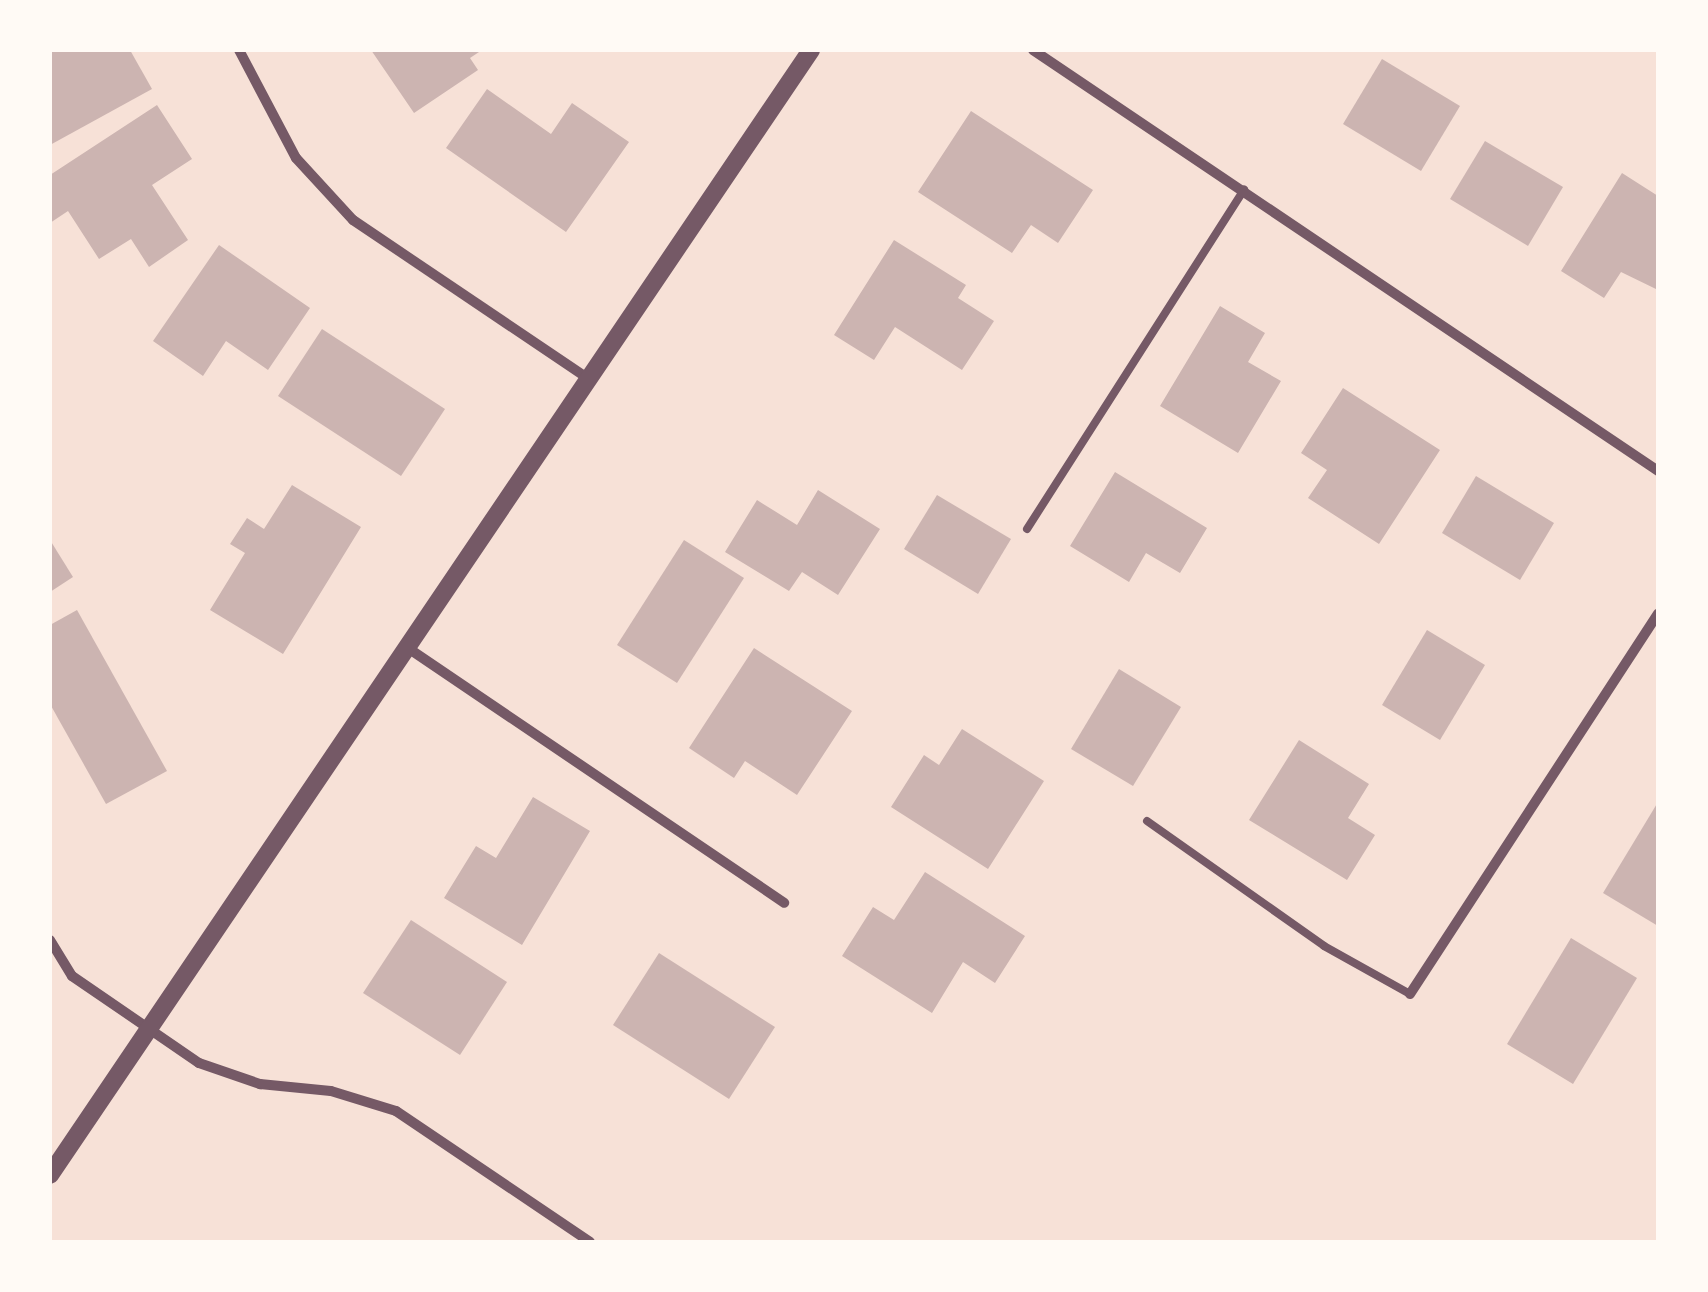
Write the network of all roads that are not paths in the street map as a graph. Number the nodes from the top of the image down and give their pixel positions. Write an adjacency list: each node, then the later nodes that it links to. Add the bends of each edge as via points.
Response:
1 (239, 50): 5 (street, via 296,158 353,220)
2 (811, 50): 5 (street)
3 (1033, 50): 4 (street)
4 (1244, 190): 6 (street); 7 (lane)
5 (586, 378): 9 (street)
6 (1658, 471)
7 (1026, 529)
8 (1658, 614): 13 (street)
9 (404, 646): 11 (street); 14 (street)
10 (1147, 821): 13 (lane, via 1324,946)
11 (784, 903)
12 (50, 940): 14 (street, via 72,976)
13 (1410, 994)
14 (147, 1032): 15 (street); 16 (street, via 199,1063 260,1084 331,1091 396,1112)
15 (50, 1174)
16 (590, 1242)

